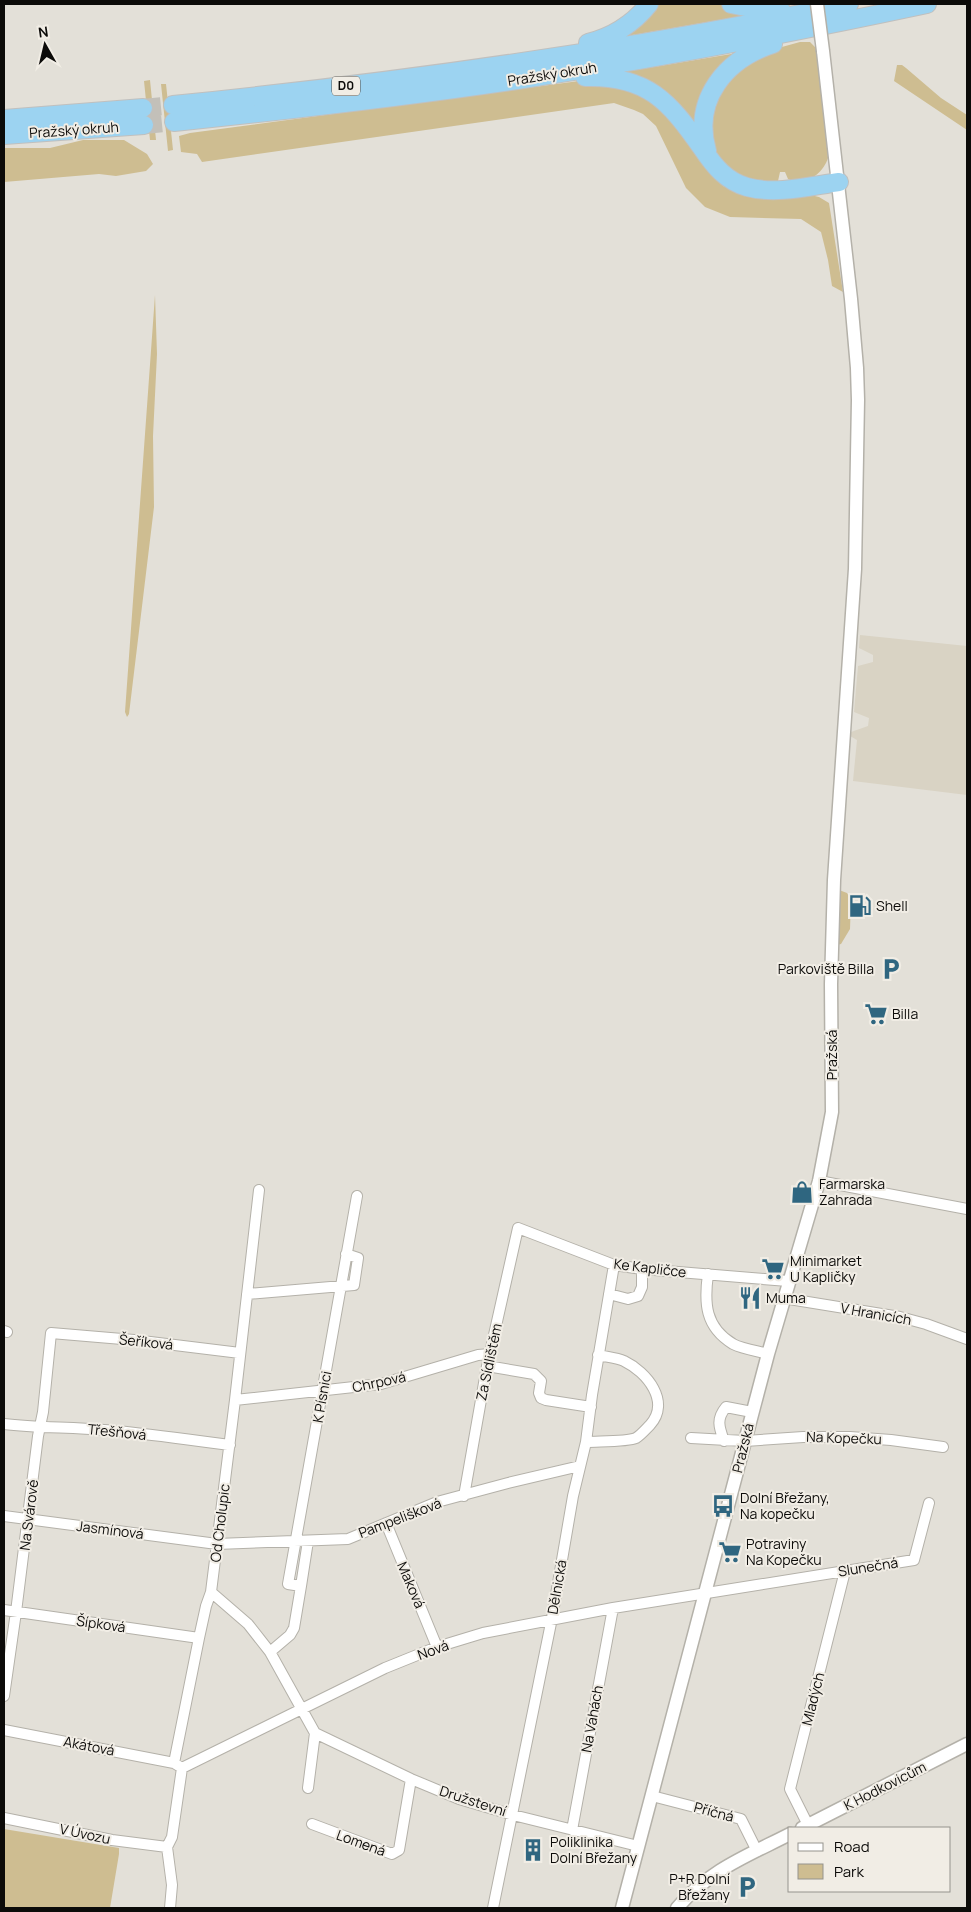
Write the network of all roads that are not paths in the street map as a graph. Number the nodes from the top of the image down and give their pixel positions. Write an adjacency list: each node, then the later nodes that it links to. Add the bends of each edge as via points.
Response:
1 (649, 4): 5 (highway, via 629,24 608,36)
2 (732, 4): 4 (highway, via 760,10)
3 (927, 4): 4 (highway, Pražský okruh / D0)
4 (836, 9): 5 (highway, Pražský okruh / D0, via 705,48); 9 (highway, via 740,59 728,69 711,92 704,112 704,136); 10 (street, Pražská, bridge, via 823,51)
5 (517, 71): 6 (highway, Pražský okruh / D0, via 392,97); 9 (highway, via 598,76 640,86 675,111)
6 (174, 114)
7 (4, 119): 8 (highway, Pražský okruh, via 143,117)
8 (4, 135)
9 (709, 158): 10 (highway, via 727,178 756,189 775,190)
10 (839, 182): 11 (street, Pražská, via 856,340 856,568 834,880 832,1112)
11 (819, 1181): 14 (street); 19 (street, Pražská)
12 (259, 1190): 21 (street, Od Cholupic)
13 (357, 1196): 20 (street, K Písnici)
14 (967, 1209)
15 (518, 1228): 16 (street, Ke Kapličce); 27 (street, Za Sídlištěm)
16 (614, 1265): 17 (street, Ke Kapličce); 22 (street, Dělnická)
17 (642, 1269): 18 (street, Ke Kapličce); 22 (street, via 642,1287 638,1296 628,1299)
18 (708, 1274): 19 (street, Ke Kapličce); 28 (street, via 706,1307 715,1327 734,1345)
19 (788, 1281): 23 (street, Pražská)
20 (342, 1287): 21 (street); 31 (street, K Písnici)
21 (247, 1294): 26 (street, Od Cholupic)
22 (609, 1294): 29 (street, Dělnická)
23 (783, 1298): 25 (street, V Hranicích, via 900,1317); 28 (street, Pražská)
24 (51, 1333): 26 (street, Šeříková); 36 (street, Na Svárově)
25 (967, 1339)
26 (240, 1353): 32 (street, Od Cholupic)
27 (490, 1354): 30 (street, Za Sídlištěm); 31 (street, Chrpová, via 381,1384)
28 (768, 1354): 34 (street, Pražská)
29 (598, 1355): 33 (street, Dělnická); 40 (street, via 624,1361 644,1375 659,1400 659,1410 654,1421 635,1438)
30 (486, 1366): 33 (street, via 534,1374 541,1381 539,1394 546,1400); 44 (street, Za Sídlištěm)
31 (323, 1391): 32 (street, Chrpová); 49 (street, K Písnici)
32 (235, 1400): 41 (street, Od Cholupic)
33 (591, 1406): 40 (street, Dělnická)
34 (752, 1412): 38 (street, via 726,1406 719,1416 718,1427); 39 (street, Pražská)
35 (4, 1424): 36 (street, Třešňová)
36 (40, 1426): 41 (street, Třešňová); 47 (street, Na Svárově)
37 (691, 1438): 38 (street, Na Kopečku)
38 (724, 1441): 39 (street, Na Kopečku)
39 (745, 1441): 42 (street, Na Kopečku, via 850,1438); 55 (street, Pražská)
40 (586, 1442): 43 (street, Dělnická)
41 (230, 1445): 51 (street, Od Cholupic)
42 (943, 1447)
43 (580, 1466): 44 (street, Pampelišková); 59 (street, Dělnická)
44 (464, 1496): 48 (street, Pampelišková, via 438,1502)
45 (929, 1503): 52 (street, Slunečná, via 914,1560)
46 (4, 1516): 47 (street, Jasmínová)
47 (28, 1520): 51 (street, Jasmínová); 58 (street, Na Svárově)
48 (386, 1523): 50 (street, Pampelišková, via 348,1539); 61 (street, Maková)
49 (296, 1541): 50 (street, Pampelišková); 51 (street, Pampelišková); 53 (street, K Písnici, via 288,1584)
50 (308, 1541): 53 (street)
51 (217, 1544): 54 (street, Od Cholupic)
52 (844, 1571): 55 (street, Slunečná); 75 (street, Mladých, via 790,1789)
53 (301, 1586): 62 (street, via 294,1628)
54 (211, 1592): 60 (street, Od Cholupic); 62 (street, via 248,1624)
55 (705, 1594): 56 (street, Nová); 71 (street, Pražská)
56 (613, 1608): 59 (street, Nová); 76 (street, Na Vahách)
57 (4, 1610): 58 (street, Šípková)
58 (16, 1612): 60 (street, Šípková); 63 (street, Na Svárově)
59 (552, 1618): 61 (street, Nová, via 483,1633); 72 (street, Dělnická)
60 (199, 1638): 68 (street, Od Cholupic)
61 (437, 1648): 64 (street, Nová, via 385,1668)
62 (270, 1652): 64 (street)
63 (4, 1696)
64 (302, 1709): 66 (street); 68 (street, Nová)
65 (4, 1730): 68 (street, Akátová)
66 (315, 1733): 69 (street, Družstevní); 70 (street)
67 (967, 1744): 75 (street, K Hodkovicům)
68 (178, 1766): 79 (street, Od Cholupic, via 172,1837)
69 (411, 1779): 72 (street, Družstevní, via 459,1799); 74 (street, Lomená, via 399,1850 392,1854)
70 (308, 1788)
71 (652, 1796): 78 (street, Pražská); 80 (street, Příčná, via 741,1819)
72 (513, 1815): 76 (street, Družstevní); 82 (street, Dělnická)
73 (4, 1818): 79 (street, V Úvozu, via 112,1840)
74 (312, 1824)
75 (805, 1827)
76 (572, 1830): 78 (street, Družstevní)
77 (788, 1835): 80 (street)
78 (638, 1846): 83 (street, Pražská)
79 (167, 1847): 81 (street, via 172,1885)
80 (757, 1851): 84 (street, via 710,1876)
81 (170, 1908)
82 (493, 1908)
83 (622, 1908)
84 (677, 1908)

